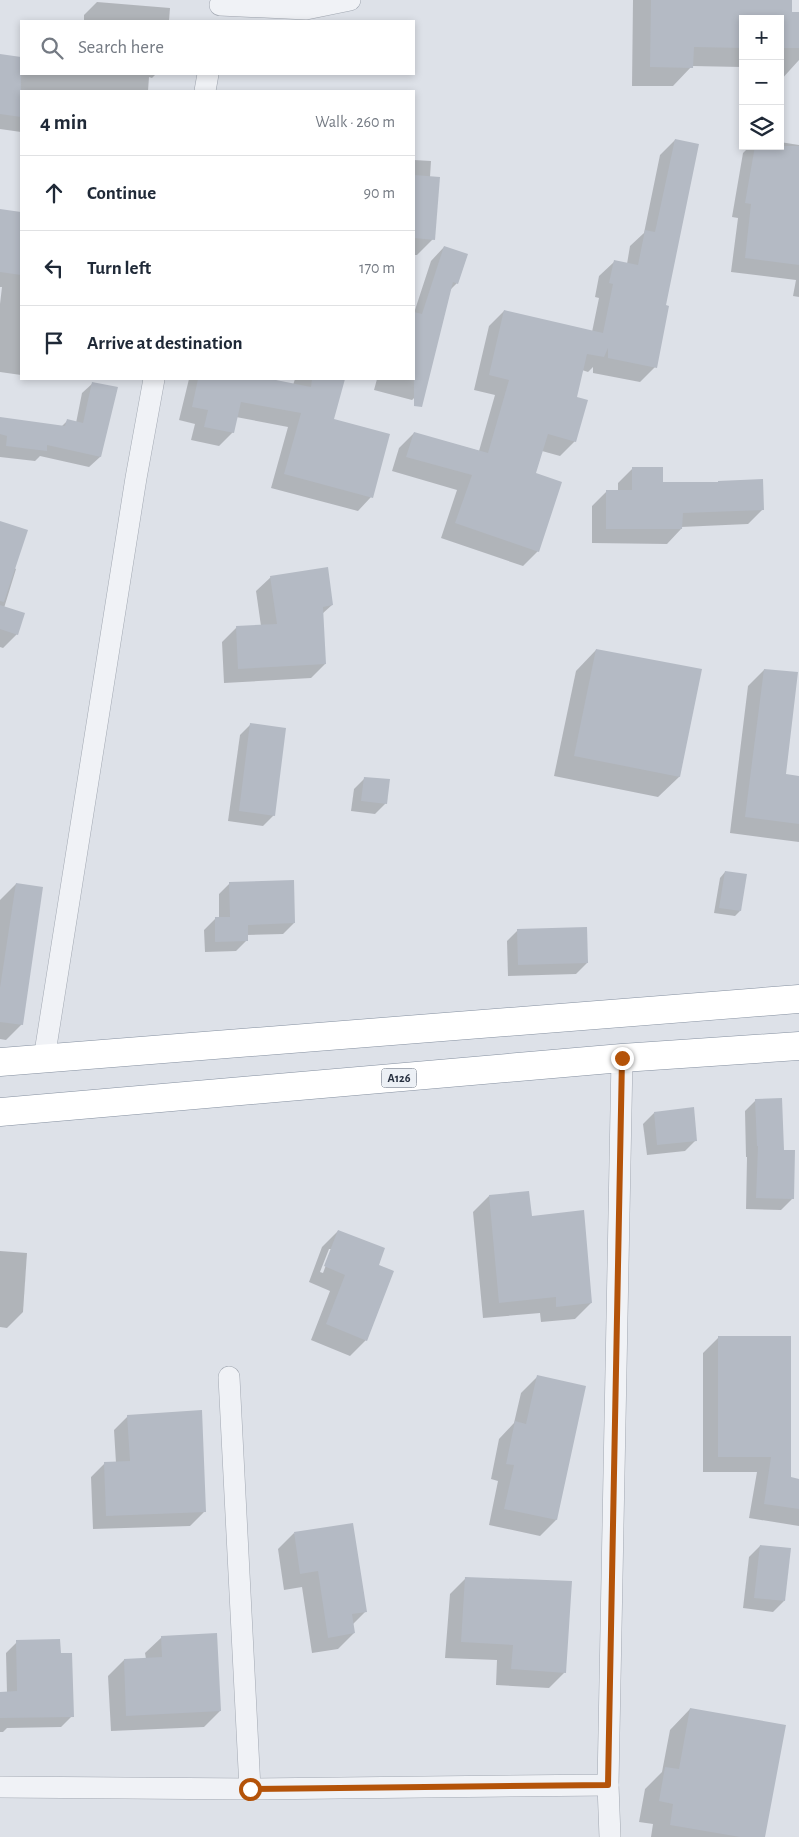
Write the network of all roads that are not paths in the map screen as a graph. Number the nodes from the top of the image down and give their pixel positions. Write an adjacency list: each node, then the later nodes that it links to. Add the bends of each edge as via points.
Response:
1 (350, 0): 2 (street, via 306,10)
2 (220, 9)
3 (208, 75): 4 (street)
4 (205, 90)
5 (154, 380): 9 (street)
6 (799, 1000): 9 (highway)
7 (799, 1046): 8 (highway, A126)
8 (622, 1058): 11 (highway, A126); 13 (street)
9 (44, 1059): 10 (highway)
10 (0, 1062)
11 (0, 1112)
12 (229, 1377): 15 (street)
13 (608, 1785): 15 (street); 16 (street)
14 (0, 1787): 15 (street)
15 (250, 1789)
16 (610, 1837)

